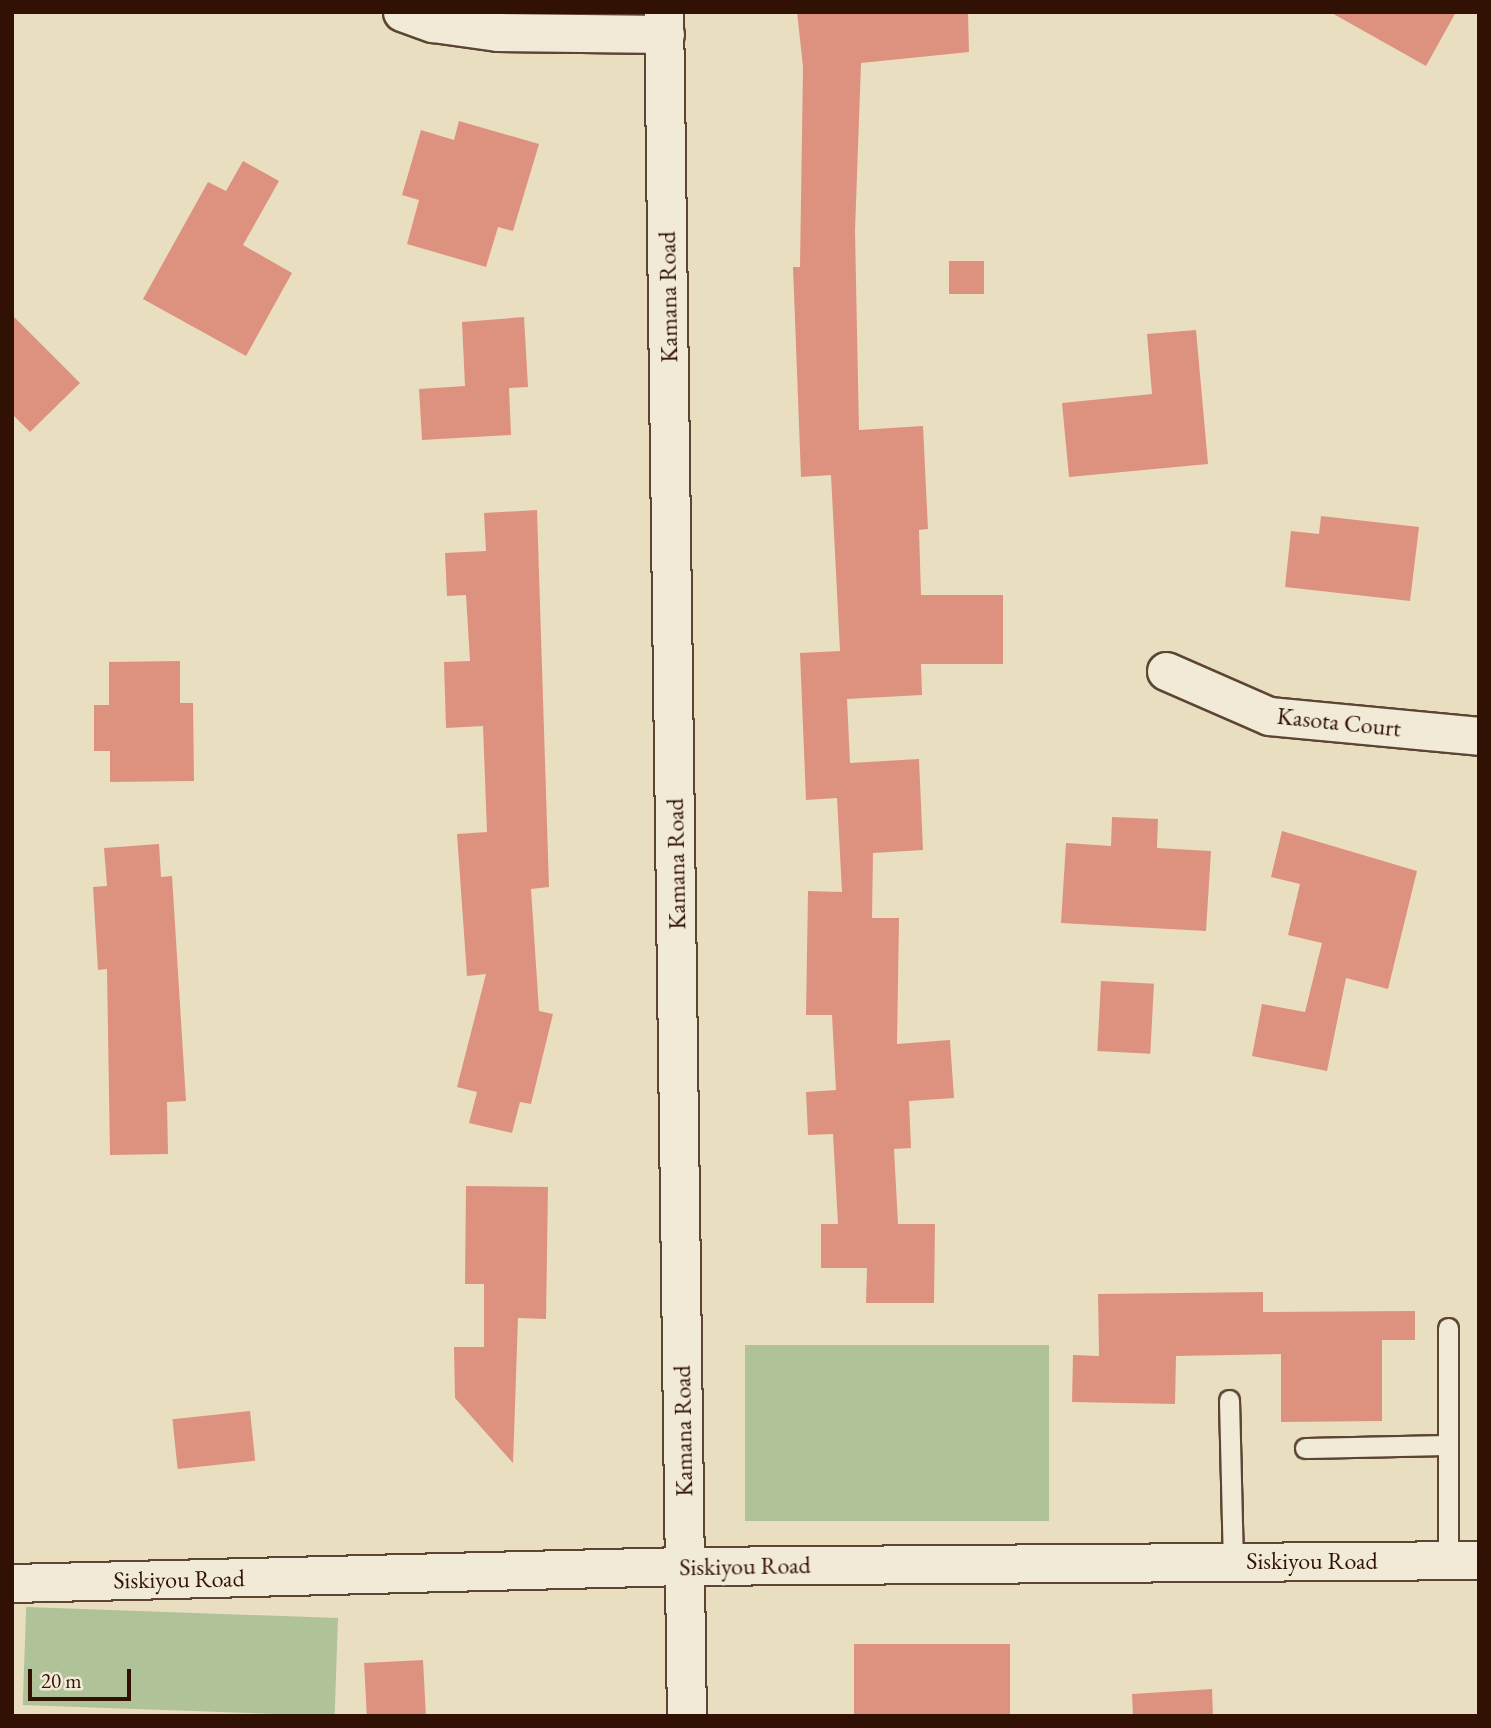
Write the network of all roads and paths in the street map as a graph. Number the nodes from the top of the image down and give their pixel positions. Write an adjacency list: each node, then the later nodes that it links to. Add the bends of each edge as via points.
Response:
1 (402, 12): 2 (street, via 433,23 497,32)
2 (664, 23): 11 (street, Kamana Road)
3 (1166, 671): 4 (street, Kasota Court, via 1269,716)
4 (1479, 736)
5 (1448, 1328): 7 (lane)
6 (1230, 1400): 10 (lane)
7 (1448, 1446): 8 (lane); 9 (lane)
8 (1305, 1448)
9 (1463, 1560): 10 (street, Siskiyou Road)
10 (1233, 1561): 11 (street, Siskiyou Road)
11 (685, 1566): 12 (street, Siskiyou Road); 13 (street, Kamana Road)
12 (12, 1583)
13 (687, 1716)

